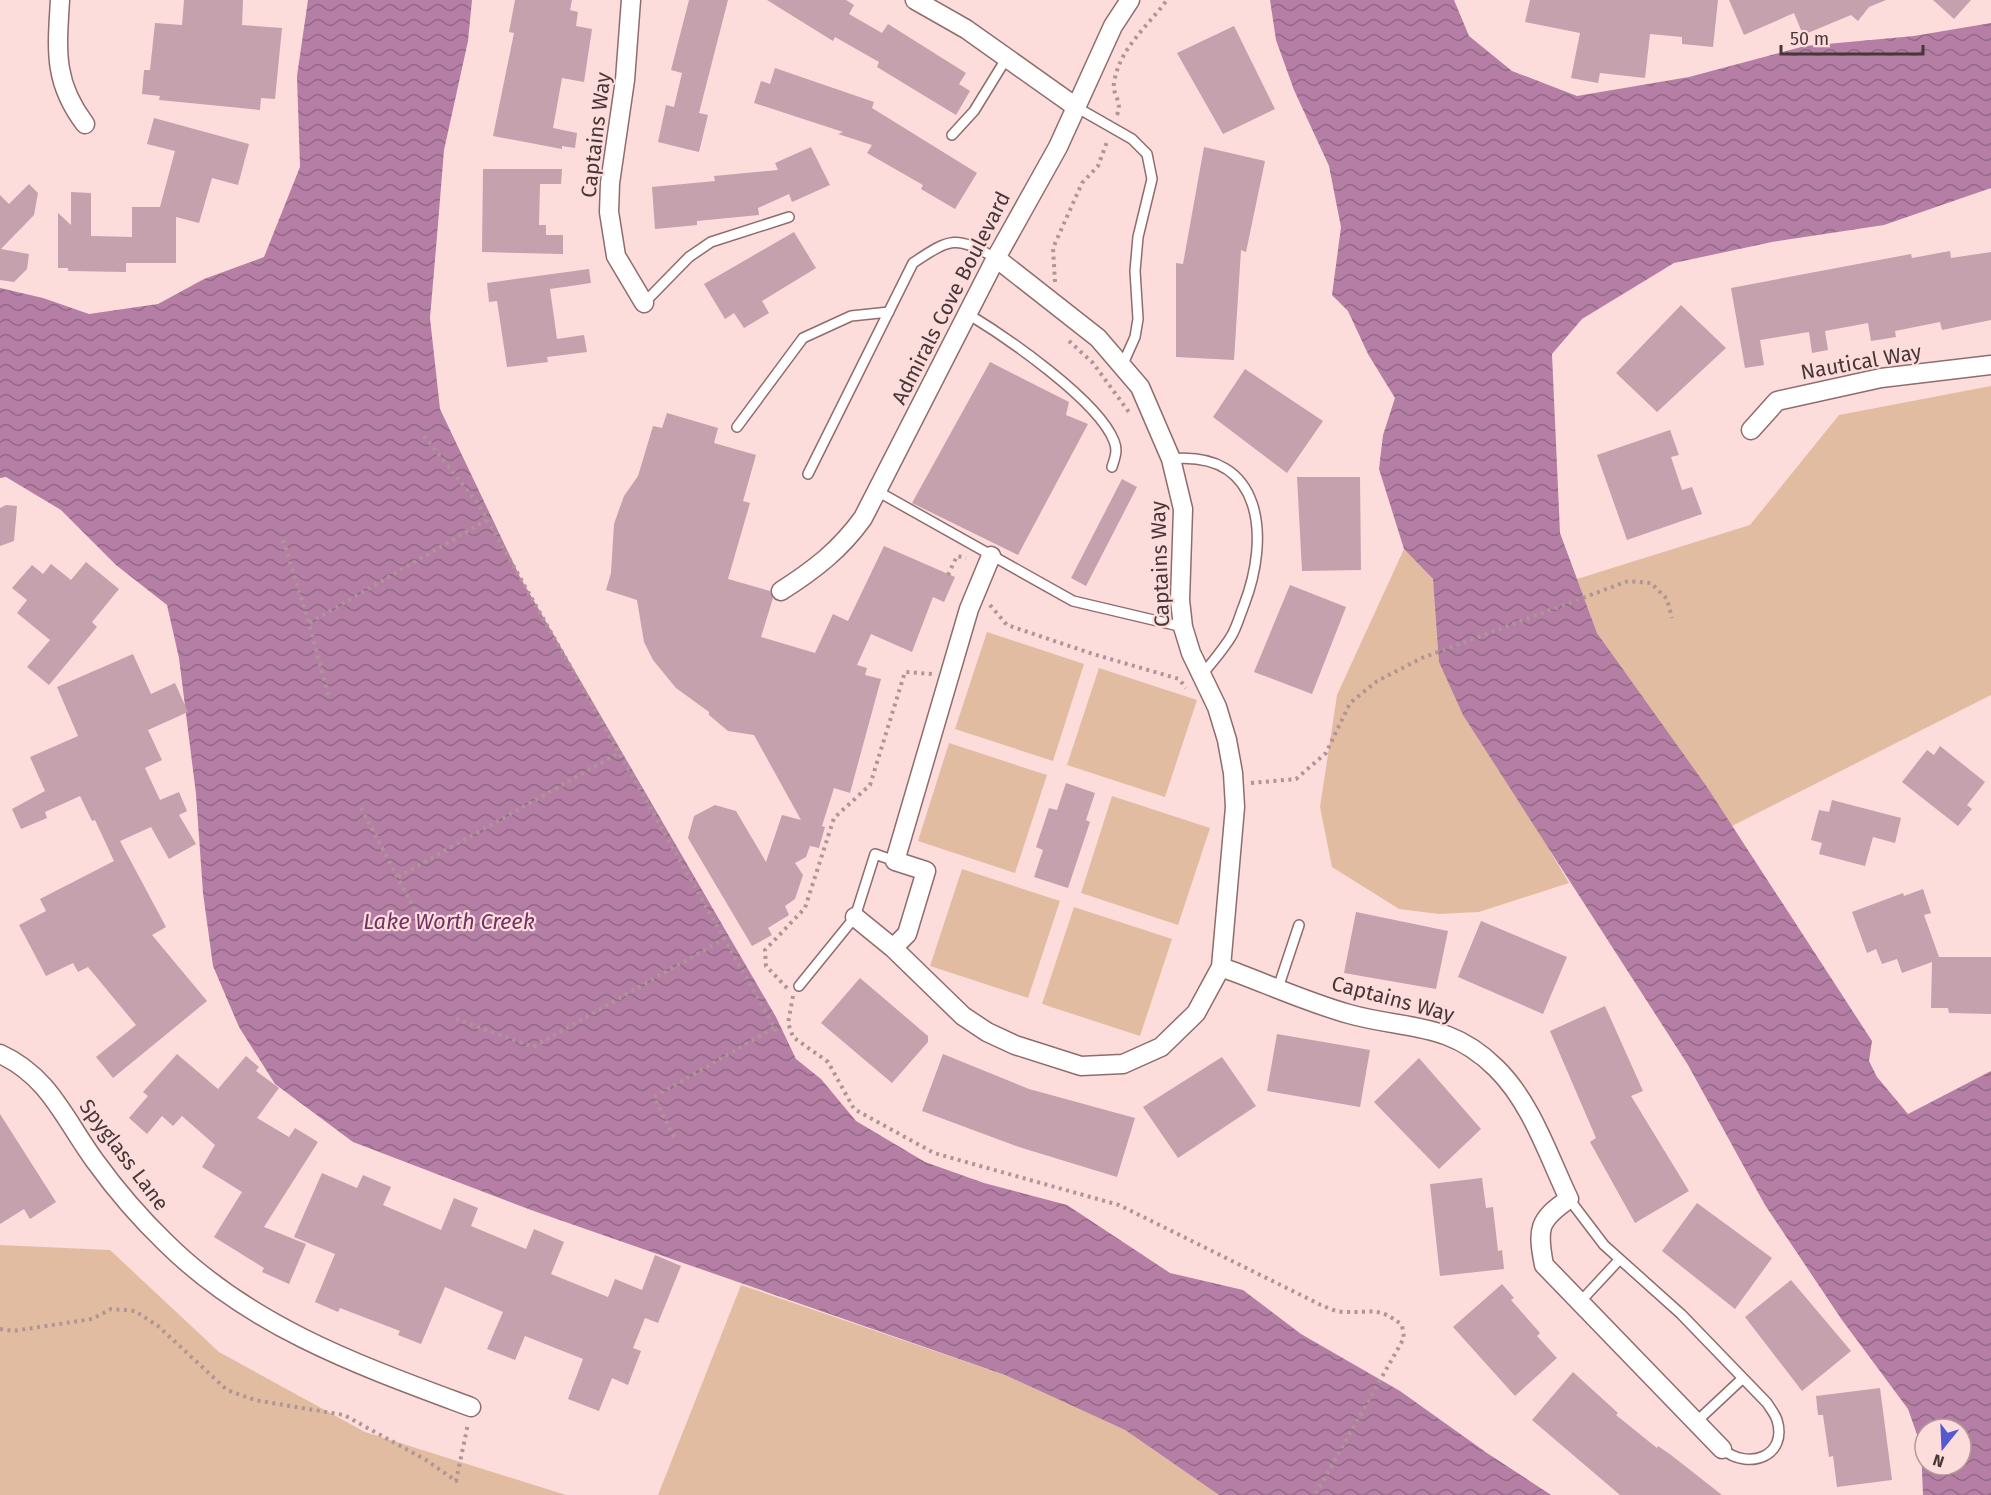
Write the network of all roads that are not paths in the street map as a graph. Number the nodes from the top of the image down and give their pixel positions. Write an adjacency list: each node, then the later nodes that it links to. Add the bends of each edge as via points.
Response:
1 (60, 0): 7 (street, via 59,72 68,98)
2 (631, 0): 11 (street, Captains Way, via 609,212 616,256)
3 (915, 0): 5 (street, via 966,29)
4 (1130, 0): 6 (street, Admirals Cove Boulevard, via 1113,26)
5 (1006, 59): 6 (street); 8 (lane, via 974,111)
6 (1076, 108): 10 (street, Admirals Cove Boulevard); 15 (lane, via 1132,138 1147,154 1152,179 1138,237 1135,338)
7 (85, 124)
8 (952, 135)
9 (789, 217): 11 (lane, via 711,242 689,257)
10 (996, 258): 12 (lane, via 965,241 940,245 913,263); 13 (street, Admirals Cove Boulevard); 15 (street, Captains Way, via 1098,338)
11 (644, 303)
12 (889, 312): 16 (lane, via 851,316 803,338); 20 (lane)
13 (968, 314): 19 (lane, via 1057,377 1100,419 1117,452); 21 (street, Admirals Cove Boulevard)
14 (1991, 365): 17 (street, Nautical Way, via 1881,378 1777,401)
15 (1122, 366): 18 (street, Captains Way, via 1140,387)
16 (737, 427)
17 (1751, 430)
18 (1171, 459): 24 (street, Captains Way, via 1183,509); 25 (lane, via 1192,457 1219,463 1240,480 1254,503 1259,540 1251,588 1233,634)
19 (1112, 467)
20 (808, 474)
21 (877, 491): 22 (lane); 23 (street, Admirals Cove Boulevard, via 844,544 822,565)
22 (991, 556): 24 (lane, via 1073,601); 26 (street, via 948,679)
23 (781, 591)
24 (1183, 627): 25 (street, Captains Way)
25 (1202, 675): 30 (street, Captains Way, via 1217,707 1232,763 1235,807)
26 (896, 861): 27 (lane, via 875,854); 29 (street, via 926,871 907,934)
27 (855, 917): 29 (street, Captains Way); 31 (lane)
28 (1299, 925): 32 (lane)
29 (893, 948): 30 (street, Captains Way, via 963,1016 987,1032 1068,1064 1095,1067 1137,1060 1167,1042 1196,1012)
30 (1221, 967): 32 (street, Captains Way)
31 (799, 986)
32 (1278, 988): 34 (street, Captains Way, via 1350,1014 1429,1028 1476,1051 1513,1088)
33 (0, 1054): 38 (street, Spyglass Lane, via 45,1085 128,1204 209,1281 287,1333)
34 (1569, 1199): 35 (lane); 36 (street, via 1548,1213 1539,1239 1544,1265)
35 (1619, 1260): 36 (lane); 37 (lane, via 1681,1314)
36 (1580, 1302): 39 (street)
37 (1743, 1378): 39 (lane); 40 (lane, via 1767,1403 1777,1420 1778,1437 1769,1452 1758,1460 1745,1461)
38 (471, 1407)
39 (1696, 1422): 40 (street)
40 (1722, 1449)

